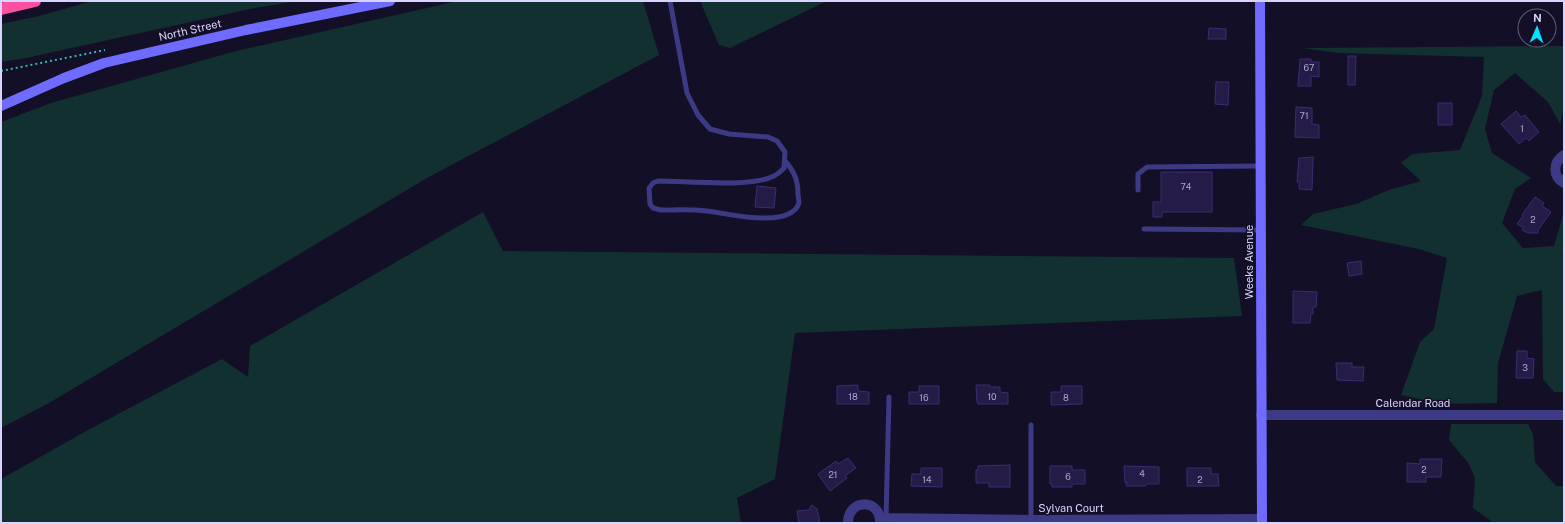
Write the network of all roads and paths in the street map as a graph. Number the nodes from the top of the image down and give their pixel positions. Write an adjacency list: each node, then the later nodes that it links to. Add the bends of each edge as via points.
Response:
1 (35, 1): 5 (highway)
2 (390, 1): 8 (street, North Street, via 246,30 104,63)
3 (670, 1): 10 (lane, via 687,93 698,114 710,129 729,134 768,137 777,141 785,152)
4 (1260, 1): 11 (street, Weeks Avenue)
5 (1, 9)
6 (105, 50): 7 (path)
7 (1, 71)
8 (1, 106)
9 (1564, 155): 12 (street, via 1558,159 1555,169 1558,179)
10 (784, 161): 10 (lane, via 784,168 775,176 755,181 658,181 649,188 650,204 660,210 705,211 758,218 781,217 793,212 799,203 798,183 792,169)
11 (1260, 166): 13 (lane, via 1147,167 1138,174); 15 (street, Weeks Avenue)
12 (1564, 183)
13 (1138, 190)
14 (1144, 230): 15 (lane)
15 (1260, 230): 17 (street, Weeks Avenue)
16 (889, 397): 20 (lane)
17 (1261, 415): 18 (street, Calendar Road); 22 (street, Weeks Avenue)
18 (1564, 415)
19 (1031, 425): 21 (lane)
20 (882, 520): 21 (street, Sylvan Court); 23 (street, via 876,509 862,504 850,513)
21 (1031, 520): 22 (street, Sylvan Court)
22 (1262, 521)
23 (848, 523)

